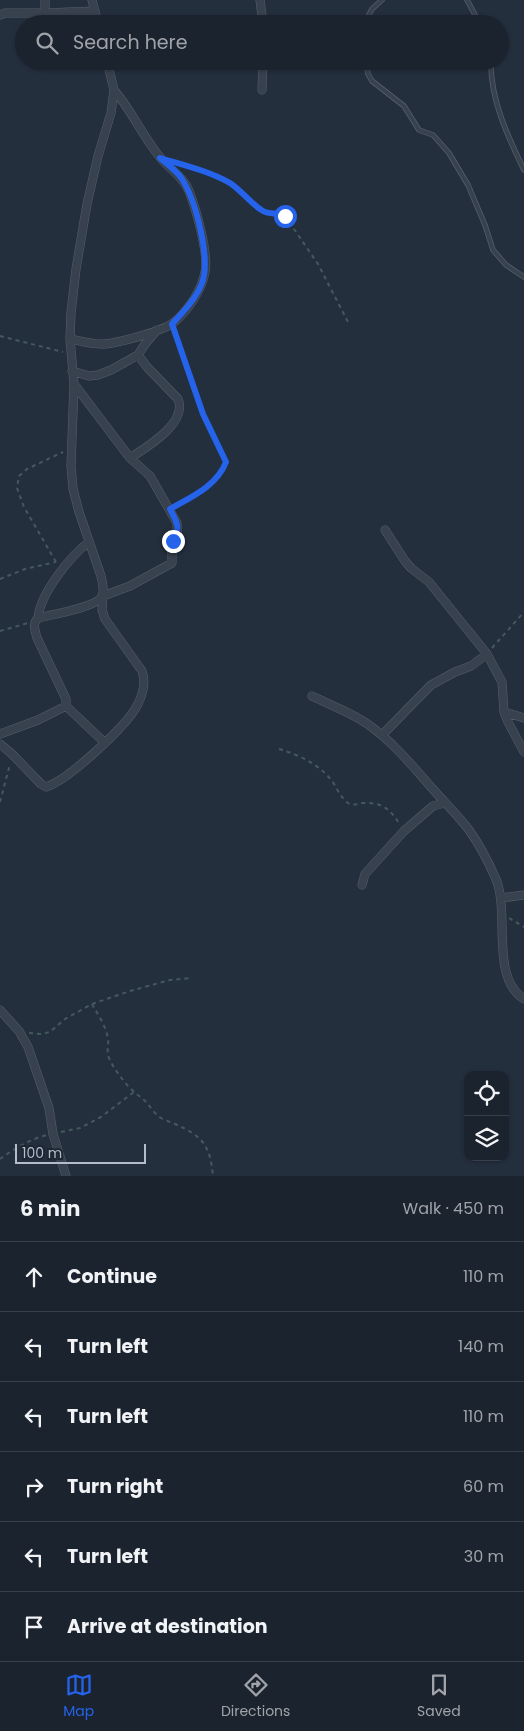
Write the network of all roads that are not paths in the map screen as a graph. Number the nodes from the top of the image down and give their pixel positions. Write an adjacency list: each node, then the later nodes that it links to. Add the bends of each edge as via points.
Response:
1 (45, 0): 7 (street)
2 (92, 0): 6 (street)
3 (260, 0): 10 (street)
4 (382, 0): 11 (lane)
5 (467, 0): 12 (lane)
6 (95, 11): 7 (street); 9 (street)
7 (45, 14): 8 (street, via 14,12)
8 (0, 15)
9 (96, 15)
10 (262, 15)
11 (369, 15)
12 (475, 15)
13 (109, 70): 17 (street)
14 (263, 70): 18 (street)
15 (367, 70): 20 (lane, via 372,81 404,106 419,130 433,135 449,153 468,185 493,250 506,265)
16 (492, 70): 19 (lane, via 499,112)
17 (114, 90): 21 (street, via 132,112 160,158 181,177 188,190 205,254 206,271 202,285 172,324); 22 (street, via 87,204 76,269)
18 (262, 90)
19 (524, 170)
20 (524, 277)
21 (157, 330): 22 (street, via 105,344); 23 (street)
22 (70, 339): 24 (street)
23 (138, 355): 24 (street, via 98,375); 26 (street, via 181,405 165,432)
24 (72, 371): 25 (street)
25 (74, 384): 26 (street); 28 (street, via 73,489)
26 (130, 458): 29 (street, via 150,476 177,523 172,563 130,586)
27 (385, 530): 31 (street, via 405,561 429,582)
28 (89, 542): 29 (street, via 101,576); 30 (street, via 72,556 41,604)
29 (103, 596): 30 (street, via 80,608); 38 (street, via 105,619 142,671 145,681 129,717)
30 (37, 620): 33 (street, via 34,629 37,638 66,699)
31 (487, 654): 34 (street, via 502,682); 37 (street, via 471,666 431,685)
32 (312, 696): 37 (street, via 348,712)
33 (66, 706): 36 (street); 38 (street)
34 (504, 712): 35 (street); 40 (street)
35 (524, 718)
36 (0, 734)
37 (382, 735): 41 (street)
38 (104, 742): 39 (street, via 71,772 46,787)
39 (0, 744)
40 (524, 752)
41 (445, 803): 42 (street, via 434,806 404,831 365,874); 44 (street, via 478,844 496,877)
42 (362, 885)
43 (524, 895): 44 (street)
44 (501, 898): 45 (street, via 507,974 514,990)
45 (524, 999)
46 (2, 1013): 47 (street, via 19,1031 28,1047 49,1108)
47 (66, 1176)

